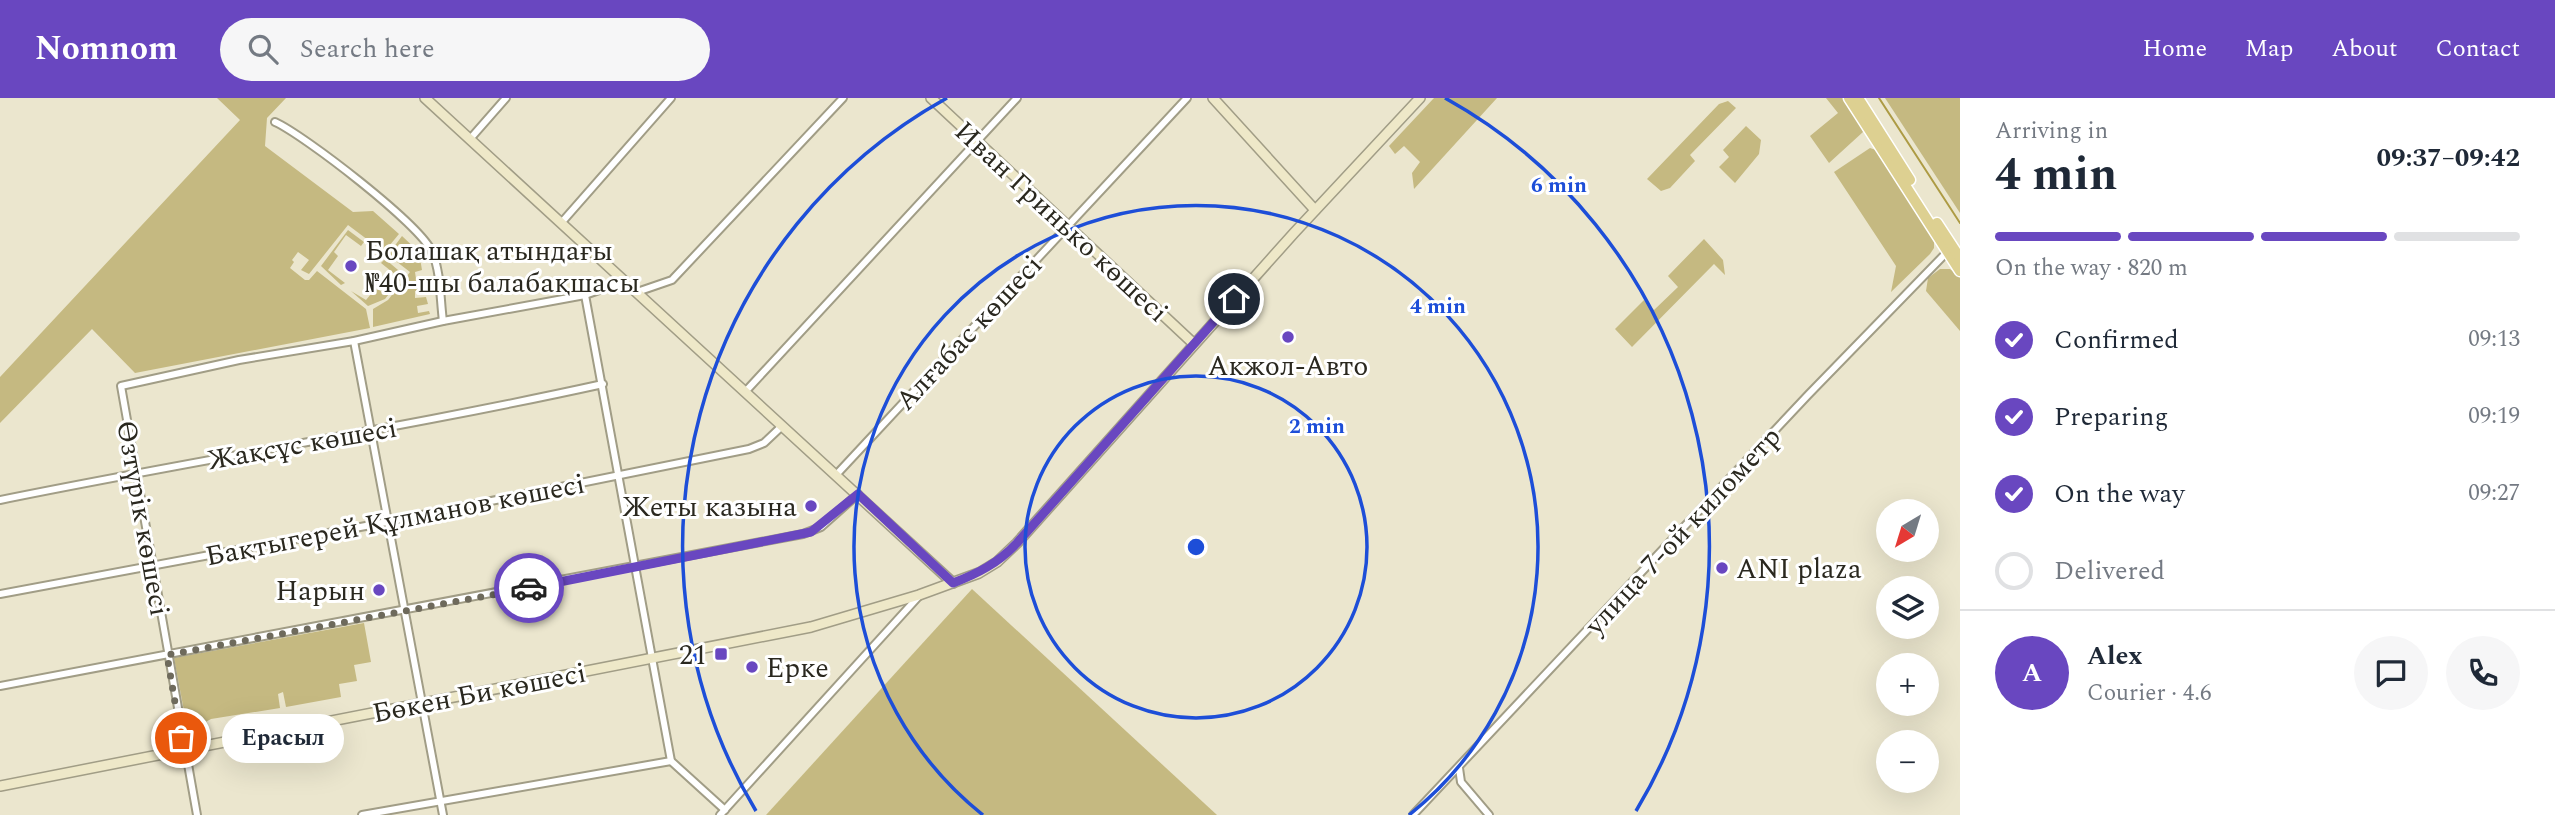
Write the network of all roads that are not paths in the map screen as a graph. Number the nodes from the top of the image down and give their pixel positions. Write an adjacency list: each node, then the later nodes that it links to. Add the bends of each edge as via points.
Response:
1 (425, 98): 13 (street)
2 (506, 98): 13 (street)
3 (671, 98): 16 (street)
4 (843, 98): 22 (street, via 672,280)
5 (931, 98): 14 (street, Иван Гринько көшесі)
6 (1017, 98): 14 (street)
7 (1187, 98): 17 (street, Алғабас көшесі)
8 (1213, 98): 15 (street)
9 (1420, 98): 15 (street, Бөкен Би көшесі)
10 (1849, 98): 18 (main road)
11 (1858, 98): 18 (main road)
12 (275, 122): 24 (street, via 313,144 422,237 435,260)
13 (470, 139): 16 (street)
14 (977, 141): 17 (street, Иван Гринько көшесі); 28 (street)
15 (1315, 210): 26 (street, Бөкен Би көшесі)
16 (562, 222): 21 (street)
17 (1067, 225): 26 (street, Иван Гринько көшесі); 32 (street, Алғабас көшесі)
18 (1950, 249): 19 (main road); 20 (main road); 49 (street, улица 7-ой километр)
19 (1960, 258)
20 (1960, 271)
21 (625, 281): 22 (street); 23 (street)
22 (637, 292): 28 (street)
23 (586, 295): 24 (street); 27 (street)
24 (443, 321): 25 (street)
25 (354, 341): 30 (street); 31 (street, Өзтүрік көшесі, via 121,386)
26 (1194, 344): 39 (street, Бөкен Би көшесі, via 1017,543 984,571)
27 (603, 384): 30 (street, Жақсұс көшесі); 33 (street)
28 (745, 392): 29 (street)
29 (782, 426): 32 (street); 33 (street, Бақтыгерей Құлманов көшесі, via 753,448)
30 (371, 432): 31 (street, Жақсұс көшесі); 36 (street)
31 (136, 472): 35 (street, Жақсұс көшесі); 37 (street, Өзтүрік көшесі)
32 (836, 475): 34 (street)
33 (620, 477): 36 (street, Бақтыгерей Құлманов көшесі); 38 (street)
34 (858, 494): 38 (street, via 811,532); 39 (street)
35 (0, 500)
36 (387, 522): 37 (street, Бақтыгерей Құлманов көшесі); 42 (street)
37 (152, 565): 40 (street, Бақтыгерей Құлманов көшесі); 43 (street, Өзтүрік көшесі)
38 (636, 567): 42 (street); 44 (street)
39 (953, 583): 41 (street, Бөкен Би көшесі)
40 (0, 594)
41 (919, 595): 44 (street, Бөкен Би көшесі, via 811,627); 52 (street)
42 (404, 612): 43 (street); 46 (street)
43 (167, 655): 45 (street); 47 (street, Өзтүрік көшесі)
44 (654, 660): 46 (street, Бөкен Би көшесі); 48 (street)
45 (0, 686)
46 (422, 703): 47 (street, Бөкен Би көшесі); 51 (street)
47 (184, 750): 50 (street, Бөкен Би көшесі); 53 (street, Өзтүрік көшесі)
48 (671, 761): 51 (street); 52 (street)
49 (1459, 768): 56 (street, улица 7-ой километр); 57 (street, via 1461,782)
50 (0, 786)
51 (441, 802): 54 (street); 55 (street)
52 (723, 812)
53 (197, 815)
54 (362, 815)
55 (443, 815)
56 (1413, 815)
57 (1489, 815)

